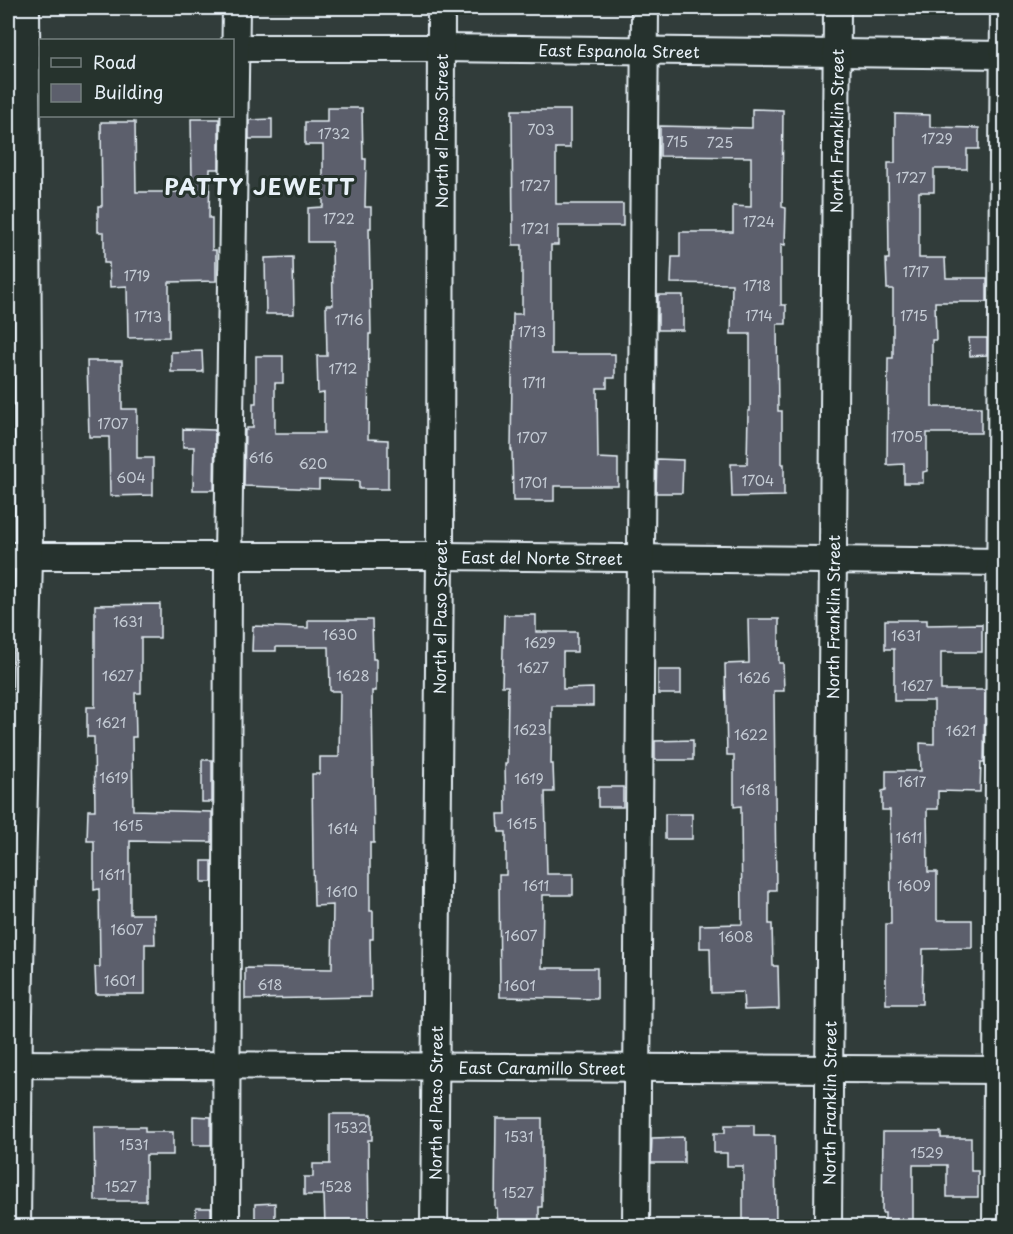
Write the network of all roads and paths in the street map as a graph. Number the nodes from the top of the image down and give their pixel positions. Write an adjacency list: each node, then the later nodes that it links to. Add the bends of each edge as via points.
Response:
1 (26, 8): 7 (street)
2 (236, 8): 8 (street)
3 (441, 8): 9 (street, North el Paso Street)
4 (645, 8): 10 (street)
5 (837, 8): 11 (street, North Franklin Street)
6 (1004, 8): 12 (street)
7 (25, 47): 14 (street)
8 (234, 48): 9 (street, East Espanola Street)
9 (441, 48): 10 (street, East Espanola Street); 15 (street, North el Paso Street)
10 (644, 52): 11 (street, East Espanola Street); 17 (street)
11 (837, 53): 12 (street, East Espanola Street); 18 (street, North Franklin Street)
12 (1004, 55): 19 (street)
13 (233, 117): 16 (street)
14 (18, 556): 16 (street, East del Norte Street); 20 (street)
15 (440, 556): 16 (street, East del Norte Street); 17 (street, East del Norte Street); 22 (street, North el Paso Street)
16 (228, 558): 21 (street)
17 (641, 560): 18 (street, East del Norte Street); 24 (street)
18 (832, 561): 19 (street, East del Norte Street); 23 (street, North Franklin Street)
19 (1003, 562): 25 (street)
20 (13, 1064): 21 (street, East Caramillo Street); 26 (street)
21 (226, 1066): 22 (street, East Caramillo Street); 27 (street)
22 (434, 1067): 24 (street, East Caramillo Street); 28 (street, North el Paso Street)
23 (829, 1068): 24 (street, East Caramillo Street); 25 (street, East Caramillo Street); 30 (street, North Franklin Street)
24 (637, 1069): 29 (street)
25 (1002, 1070): 31 (street)
26 (17, 1227)
27 (226, 1227)
28 (434, 1227)
29 (636, 1227)
30 (828, 1227)
31 (996, 1227)

